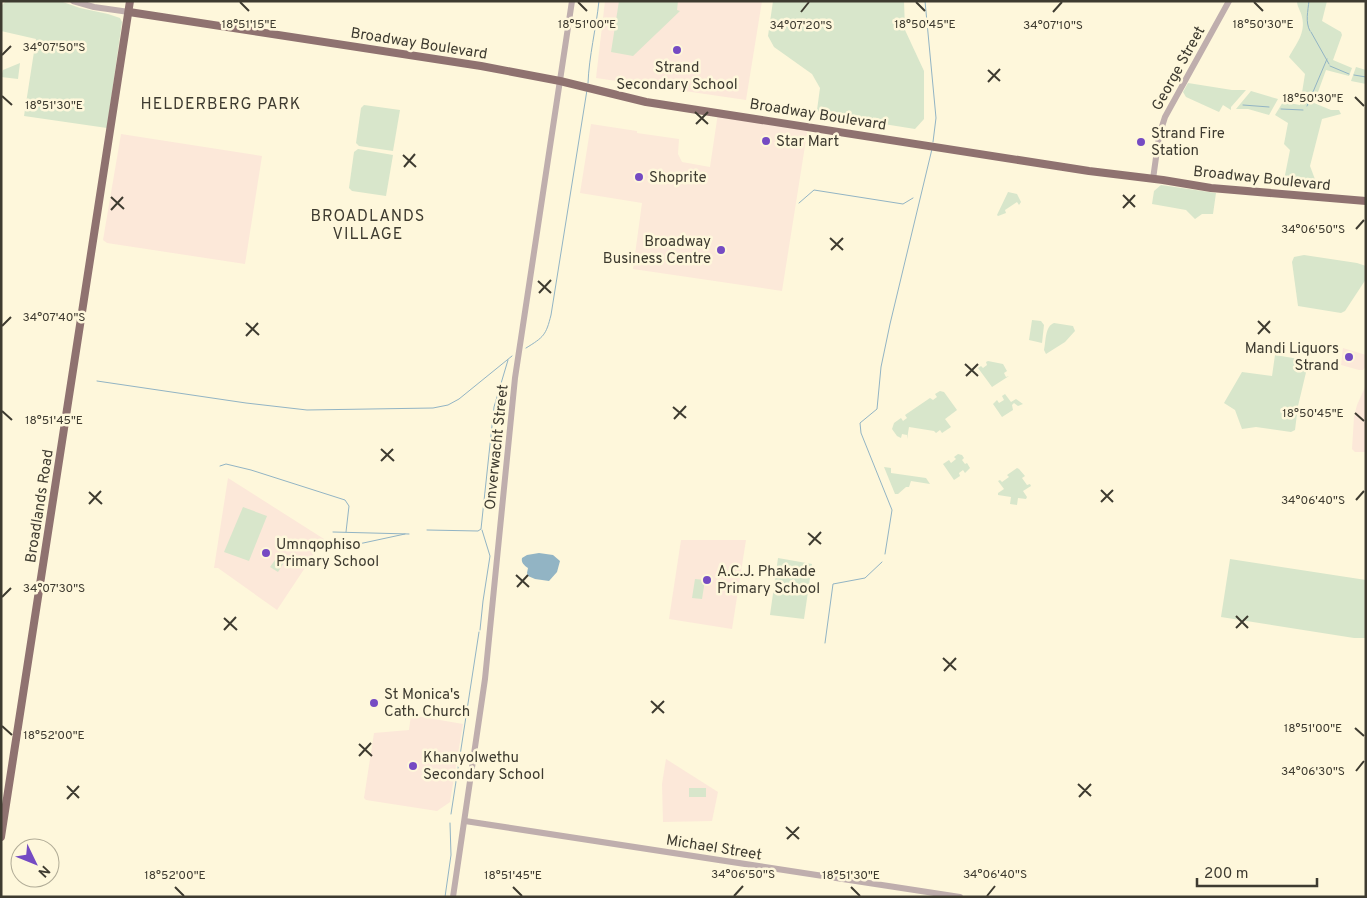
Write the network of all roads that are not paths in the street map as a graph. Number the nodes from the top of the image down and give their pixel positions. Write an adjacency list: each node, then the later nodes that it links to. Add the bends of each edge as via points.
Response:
1 (73, 1): 5 (street, Broadway Boulevard)
2 (130, 1): 5 (main road, Broadlands Road)
3 (572, 1): 6 (street, Onverwacht Street)
4 (1228, 1): 7 (street, George Street, via 1165,117)
5 (129, 12): 6 (main road, Broadway Boulevard, via 481,66); 12 (main road, Broadlands Road)
6 (560, 82): 7 (main road, Broadway Boulevard, via 646,102); 11 (street, Onverwacht Street, via 515,378 486,679)
7 (1153, 179): 8 (main road, Broadway Boulevard, via 1211,188)
8 (1354, 201): 9 (main road, Broadway Boulevard); 10 (main road, Broadway Boulevard)
9 (1366, 201)
10 (1366, 205)
11 (465, 821): 13 (street, Onverwacht Street); 14 (street, Michael Street)
12 (1, 837)
13 (453, 897)
14 (960, 897)

